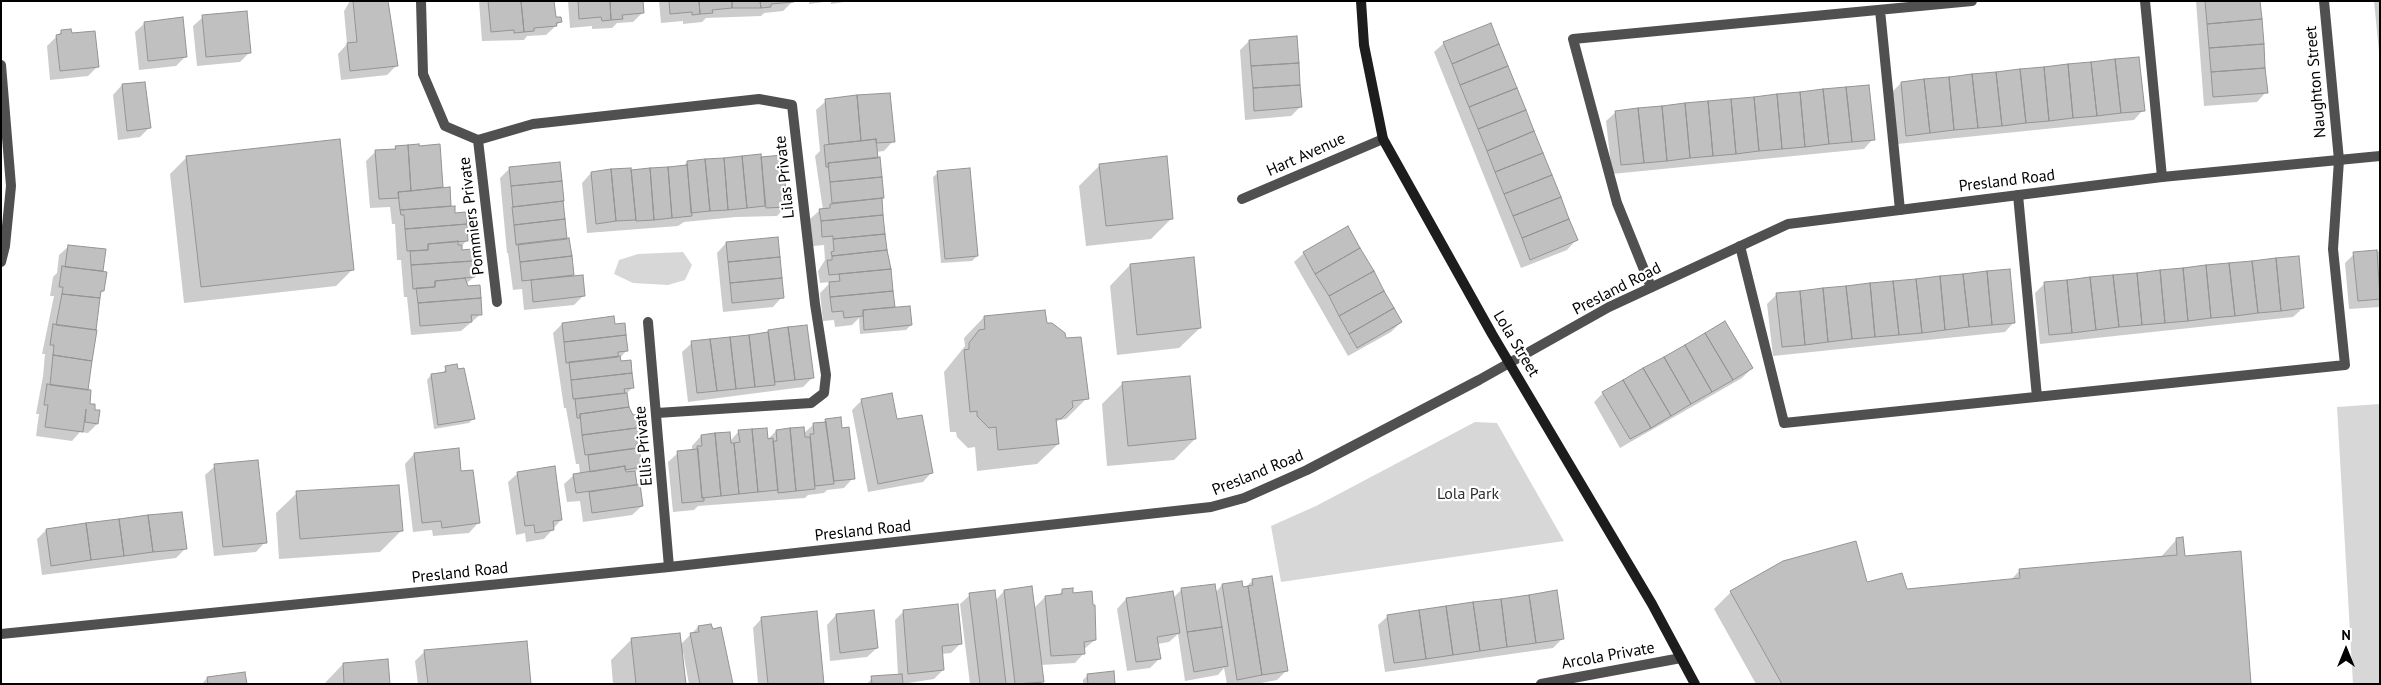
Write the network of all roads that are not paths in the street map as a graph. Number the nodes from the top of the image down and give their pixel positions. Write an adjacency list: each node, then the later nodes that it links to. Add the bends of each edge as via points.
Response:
1 (421, 1): 9 (street, Pommiers Private, via 423,74 445,126)
2 (1361, 1): 8 (street, Lola Street, via 1364,45)
3 (1972, 1): 6 (street)
4 (2145, 1): 12 (street)
5 (2324, 1): 11 (street, Naughton Street)
6 (1880, 10): 15 (street); 18 (street, via 1573,39 1617,203)
7 (1, 65): 17 (street, via 11,186)
8 (1382, 139): 14 (street, Hart Avenue); 21 (street, Lola Street)
9 (478, 140): 19 (street, Pommiers Private); 23 (street, Lilas Private, via 533,124 758,99 792,104 826,375 824,393 811,403)
10 (2380, 156): 11 (street, Presland Road)
11 (2339, 160): 12 (street, Presland Road); 22 (street, Naughton Street, via 2333,249 2346,365)
12 (2162, 177): 13 (street, Presland Road)
13 (2018, 195): 15 (street, Presland Road); 22 (street)
14 (1242, 199)
15 (1900, 210): 16 (street, Presland Road, via 1788,224)
16 (1740, 246): 18 (street, Presland Road); 22 (street, via 1784,423)
17 (1, 262)
18 (1651, 287): 21 (street, Presland Road, via 1609,307)
19 (497, 302)
20 (648, 322): 23 (street, Ellis Private)
21 (1510, 364): 24 (street, Presland Road, via 1307,470 1244,498 1211,507); 26 (street, Lola Street)
22 (2037, 397)
23 (657, 413): 24 (street, Ellis Private)
24 (669, 567): 25 (street, Presland Road)
25 (1, 634)
26 (1681, 658): 27 (street, Arcola Private); 28 (street, Lola Street)
27 (1541, 684)
28 (1695, 684)

